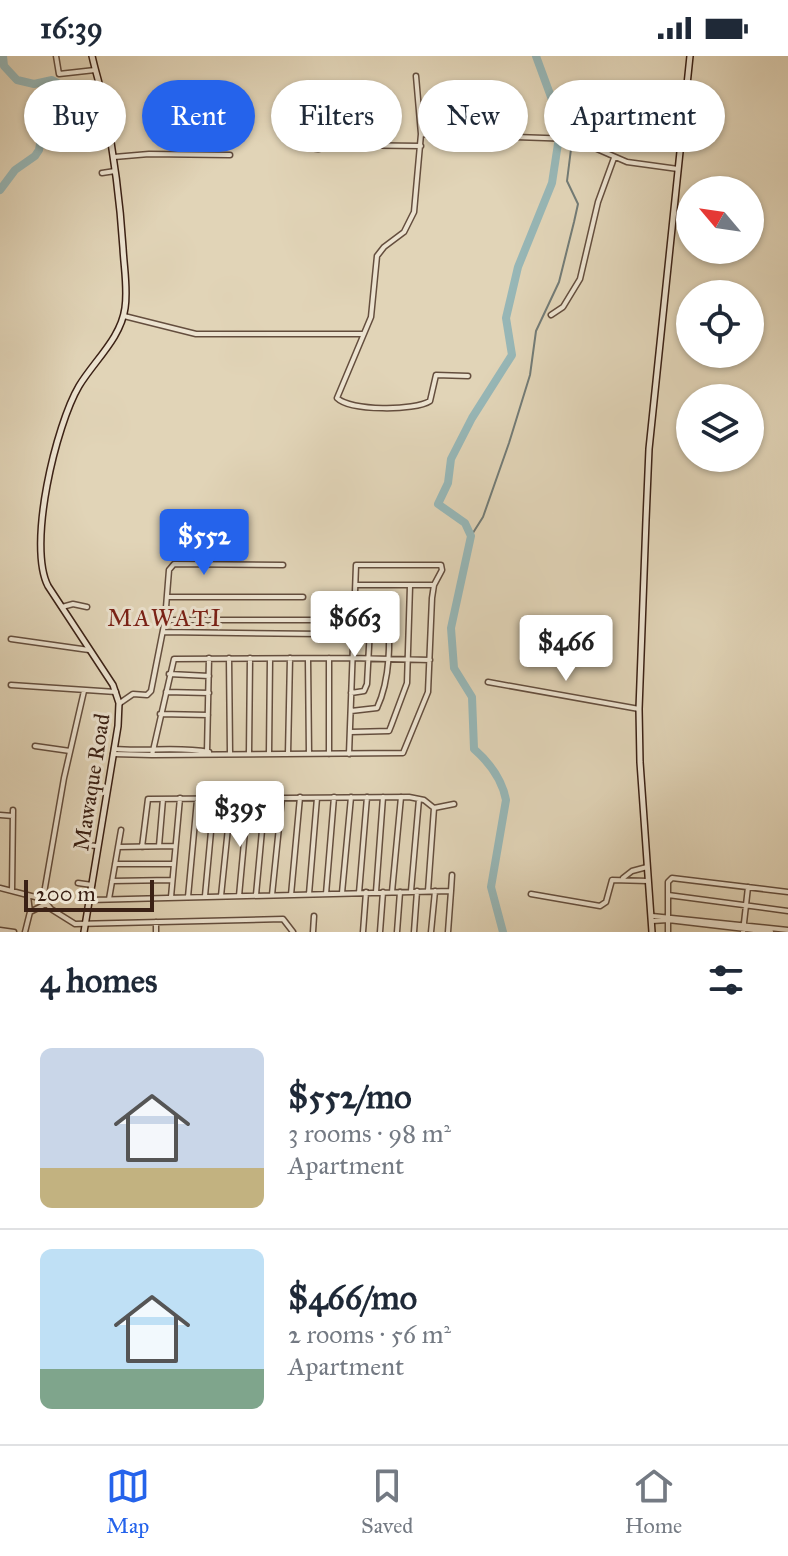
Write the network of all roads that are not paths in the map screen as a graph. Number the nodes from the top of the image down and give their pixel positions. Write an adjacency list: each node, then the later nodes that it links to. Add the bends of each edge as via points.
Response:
1 (56, 56): 4 (street, via 59,74)
2 (92, 56): 4 (main road, Mawaque Road)
3 (690, 56): 6 (main road)
4 (95, 70): 12 (main road, Mawaque Road)
5 (416, 76): 7 (street)
6 (688, 80)
7 (418, 99)
8 (528, 137): 13 (street, via 574,139)
9 (420, 152): 19 (street, via 414,212 404,232 377,256 371,317)
10 (681, 152): 14 (main road)
11 (230, 155): 12 (street)
12 (114, 157): 15 (main road, Mawaque Road)
13 (614, 158): 14 (street); 17 (street, via 580,279 563,307)
14 (679, 169): 60 (main road, via 649,449)
15 (115, 171): 16 (street); 18 (main road, Mawaque Road)
16 (102, 173)
17 (551, 315)
18 (124, 316): 19 (street, via 196,334); 28 (main road, Mawaque Road, via 71,401 60,431 41,525 40,560)
19 (362, 334): 20 (street, via 337,398 341,403 420,406 430,401 436,375)
20 (468, 376)
21 (283, 565): 25 (street, via 174,564)
22 (356, 585): 23 (street, via 358,564 441,565); 24 (street); 27 (street)
23 (434, 585): 24 (street); 48 (street)
24 (410, 586): 47 (street)
25 (167, 597): 26 (street); 30 (street)
26 (303, 597)
27 (354, 604): 32 (street); 46 (street, via 387,606)
28 (62, 607): 29 (street); 36 (main road, Mawaque Road)
29 (87, 607)
30 (165, 620): 31 (street); 33 (street)
31 (337, 620)
32 (353, 626): 43 (street); 45 (street, via 369,627)
33 (163, 632): 34 (street); 58 (street, via 151,691)
34 (322, 634)
35 (11, 639): 36 (street)
36 (91, 650): 54 (main road, Mawaque Road)
37 (209, 658): 38 (street); 49 (street, via 174,659); 50 (street)
38 (229, 658): 39 (street); 71 (street)
39 (250, 658): 40 (street); 72 (street)
40 (270, 658): 41 (street); 73 (street)
41 (290, 658): 44 (street); 74 (street)
42 (329, 658): 43 (street); 44 (street); 76 (street)
43 (351, 658): 45 (street); 57 (street)
44 (308, 659): 75 (street)
45 (369, 659): 46 (street); 57 (street, via 366,688)
46 (388, 659): 47 (street); 61 (street, via 377,708)
47 (408, 659): 48 (street); 65 (street, via 406,689 389,731)
48 (430, 660): 77 (street, via 428,695 405,752)
49 (169, 674): 50 (street); 55 (street)
50 (209, 676): 56 (street)
51 (488, 682): 60 (street)
52 (11, 685): 53 (street)
53 (84, 691): 54 (street); 67 (street)
54 (116, 692): 59 (main road, Mawaque Road)
55 (166, 692): 56 (street); 62 (street)
56 (209, 693): 63 (street)
57 (351, 693): 61 (street)
58 (129, 698): 59 (street); 64 (street)
59 (119, 703): 64 (main road, Mawaque Road)
60 (639, 709): 106 (main road)
61 (351, 711): 65 (street)
62 (160, 714): 63 (street); 69 (street)
63 (208, 715): 70 (street)
64 (119, 717): 68 (main road, Mawaque Road)
65 (351, 732): 77 (street)
66 (35, 746): 67 (street)
67 (70, 751): 143 (street)
68 (114, 751): 69 (street); 99 (main road, Mawaque Road)
69 (152, 753): 70 (street)
70 (208, 753): 71 (street)
71 (230, 753): 72 (street)
72 (249, 753): 73 (street)
73 (269, 753): 74 (street)
74 (288, 754): 75 (street)
75 (309, 754): 76 (street)
76 (329, 754): 77 (street)
77 (349, 754)
78 (282, 797): 79 (street); 87 (street); 132 (street)
79 (300, 797): 88 (street); 133 (street)
80 (334, 797): 81 (street); 88 (street); 129 (street)
81 (351, 797): 82 (street); 126 (street)
82 (367, 797): 83 (street); 127 (street)
83 (383, 797): 84 (street); 121 (street)
84 (401, 797): 93 (street); 123 (street)
85 (180, 798): 89 (street); 90 (street); 101 (street)
86 (248, 798): 87 (street); 92 (street); 138 (street)
87 (265, 798): 131 (street)
88 (317, 798): 128 (street)
89 (163, 799): 100 (street); 103 (street, via 147,800)
90 (197, 799): 91 (street); 140 (street)
91 (214, 799): 92 (street); 136 (street)
92 (231, 799): 137 (street)
93 (419, 799): 95 (street); 117 (street)
94 (454, 804): 95 (street)
95 (434, 808): 118 (street)
96 (0, 815): 116 (street, via 13,813)
97 (121, 830): 102 (street)
98 (75, 844): 99 (street)
99 (97, 846): 113 (main road, Mawaque Road)
100 (159, 846): 101 (street); 103 (street)
101 (175, 846): 105 (street)
102 (118, 847): 103 (street); 104 (street)
103 (142, 847)
104 (115, 864): 105 (street); 110 (street)
105 (174, 864): 109 (street)
106 (649, 866): 108 (street); 111 (main road)
107 (452, 875): 119 (street)
108 (623, 879): 111 (street); 130 (street, via 612,880 600,906)
109 (172, 880): 110 (street); 139 (street)
110 (112, 881): 141 (street)
111 (650, 881): 148 (main road)
112 (78, 883): 113 (street)
113 (92, 885): 142 (main road, Mawaque Road)
114 (748, 887): 125 (street); 134 (street, via 672,878); 144 (street)
115 (0, 888): 116 (street)
116 (12, 891): 135 (street)
117 (414, 891): 118 (street); 124 (street); 163 (street)
118 (431, 891): 119 (street); 164 (street)
119 (451, 891): 165 (street)
120 (366, 892): 121 (street); 127 (street); 160 (street)
121 (376, 892): 122 (street)
122 (383, 892): 123 (street); 161 (street)
123 (392, 892): 124 (street)
124 (400, 892): 162 (street)
125 (788, 892)
126 (342, 893): 127 (street); 129 (street)
127 (359, 893)
128 (309, 894): 129 (street); 133 (street)
129 (326, 894)
130 (531, 894)
131 (256, 895): 132 (street); 138 (street)
132 (272, 895): 133 (street)
133 (291, 895)
134 (668, 895): 144 (street); 149 (street)
135 (28, 896): 143 (street); 146 (street)
136 (205, 896): 137 (street); 140 (street)
137 (221, 896): 138 (street)
138 (239, 896)
139 (171, 897): 140 (street); 141 (street)
140 (188, 897)
141 (109, 899): 142 (street)
142 (89, 900): 151 (main road, Mawaque Road)
143 (45, 901): 146 (street); 151 (street)
144 (745, 906): 145 (street); 152 (street)
145 (788, 911)
146 (30, 912): 156 (street)
147 (314, 916): 159 (street)
148 (652, 918): 149 (street); 166 (main road)
149 (668, 918): 152 (street); 167 (street)
150 (156, 922): 151 (street); 157 (street); 158 (street, via 283,919)
151 (84, 929)
152 (743, 929): 154 (street); 168 (street)
153 (0, 930): 155 (street)
154 (788, 930)
155 (14, 932)
156 (25, 932)
157 (156, 932)
158 (293, 932)
159 (313, 932)
160 (363, 932)
161 (380, 932)
162 (397, 932)
163 (414, 932)
164 (431, 932)
165 (448, 932)
166 (652, 932)
167 (668, 932)
168 (771, 932)

